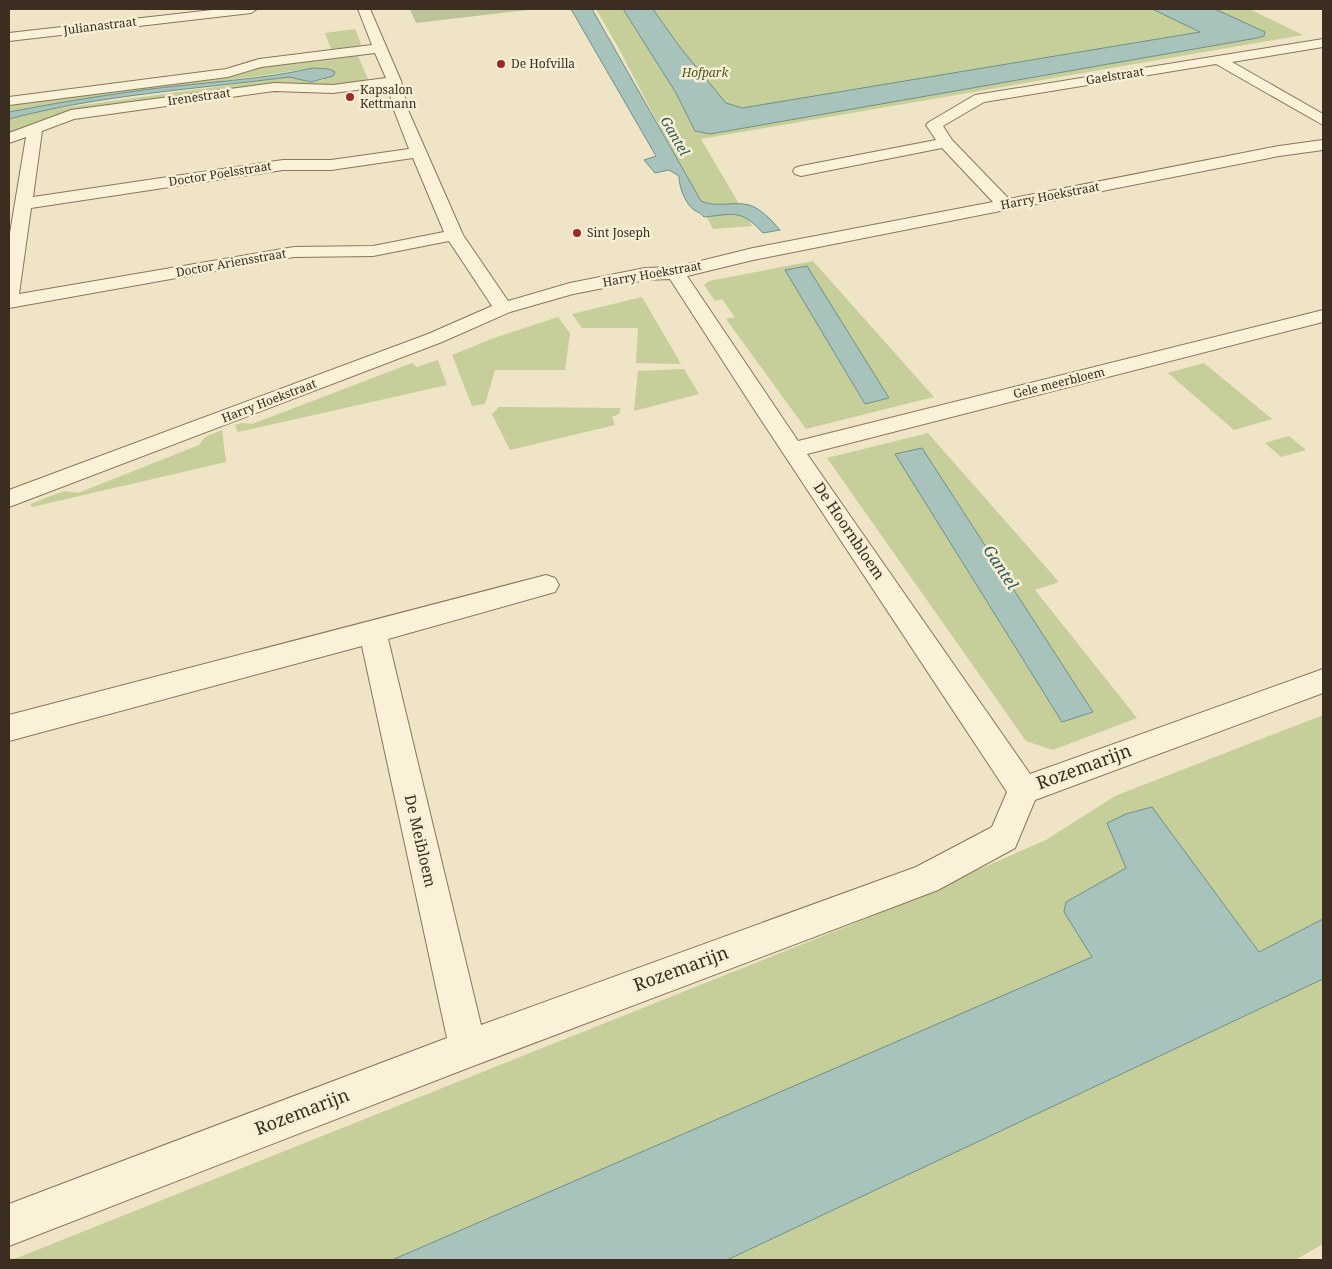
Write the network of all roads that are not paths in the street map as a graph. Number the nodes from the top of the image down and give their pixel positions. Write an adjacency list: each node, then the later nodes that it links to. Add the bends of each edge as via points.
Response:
1 (251, 9): 3 (street, Julianastraat)
2 (364, 9): 6 (street)
3 (172, 13): 4 (street, Julianastraat)
4 (9, 36)
5 (1323, 43): 7 (street, Gaelstraat)
6 (381, 48): 8 (street); 9 (street, Irenestraat, via 259,63 228,73)
7 (1219, 60): 10 (street); 13 (street, Gaelstraat, via 980,98 934,126)
8 (394, 81): 11 (street, Irenestraat, via 333,89 264,88 71,115); 15 (street)
9 (9, 100)
10 (1323, 120)
11 (35, 128): 12 (street, Irenestraat); 17 (street)
12 (9, 138)
13 (946, 143): 16 (street); 18 (street, Gaelstraat)
14 (1323, 145): 18 (street, Harry Hoekstraat)
15 (419, 152): 17 (street, Doctor Poelsstraat, via 331,165 283,165); 20 (street)
16 (801, 171)
17 (22, 204): 19 (street)
18 (1006, 204): 21 (street, Harry Hoekstraat, via 753,254)
19 (14, 231): 22 (street)
20 (454, 235): 23 (street, Doctor Ariensstraat, via 373,251 294,252); 24 (street)
21 (676, 273): 24 (street, Harry Hoekstraat, via 645,274 570,289); 26 (street, De Hoornbloem)
22 (9, 295)
23 (9, 302)
24 (504, 308): 27 (street, Harry Hoekstraat, via 435,338)
25 (1323, 316): 26 (street, Gele meerbloem)
26 (794, 450): 32 (street, De Hoornbloem)
27 (9, 499)
28 (546, 585): 29 (street)
29 (372, 632): 31 (street); 33 (street, De Meibloem)
30 (1323, 681): 32 (street, Rozemarijn)
31 (9, 728)
32 (1023, 790): 33 (street, Rozemarijn, via 1004,837 926,879)
33 (468, 1049): 34 (street, Rozemarijn)
34 (9, 1224)

